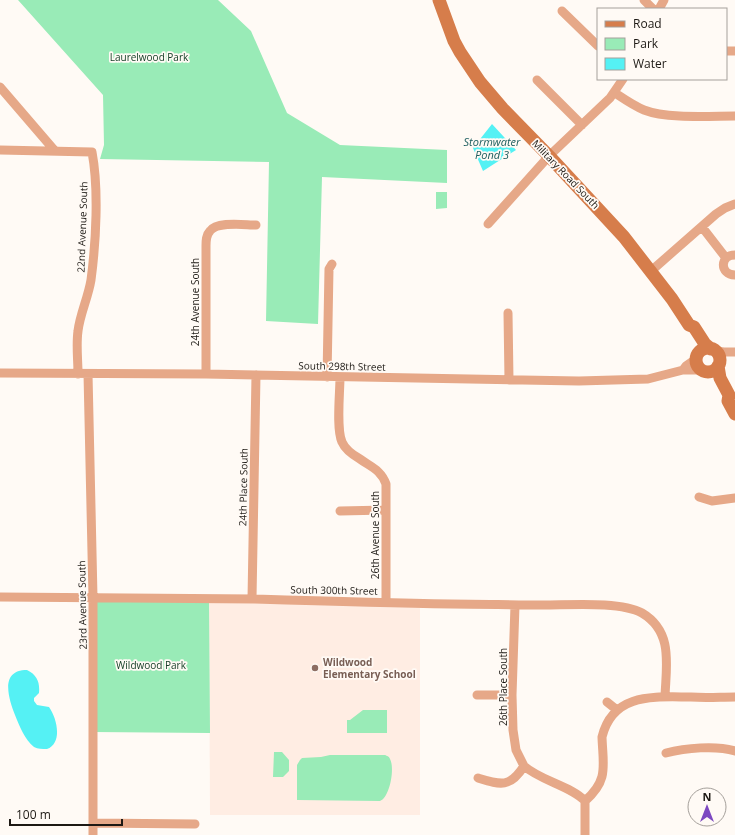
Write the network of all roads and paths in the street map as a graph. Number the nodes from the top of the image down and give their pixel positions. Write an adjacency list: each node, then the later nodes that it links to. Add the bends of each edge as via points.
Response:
1 (439, 0): 14 (main road, Military Road South, via 454,41 470,68 494,99)
2 (644, 0): 3 (street)
3 (652, 8)
4 (562, 11): 5 (street)
5 (597, 45)
6 (537, 80): 11 (street)
7 (622, 80): 9 (street)
8 (0, 87): 13 (street)
9 (615, 93): 10 (street, via 644,110 658,114); 11 (street)
10 (735, 116)
11 (582, 125): 14 (street)
12 (0, 150): 13 (street)
13 (55, 151): 29 (street, 22nd Avenue South, via 92,152 95,166 93,260 78,331)
14 (549, 156): 16 (street); 21 (main road, Military Road South, via 624,236)
15 (735, 204): 18 (street, via 716,214)
16 (488, 224)
17 (256, 225): 31 (street, 24th Avenue South, via 216,226 207,236)
18 (702, 227): 19 (street); 21 (street)
19 (731, 257): 22 (street, via 723,264 724,270)
20 (332, 264): 33 (street, via 329,269)
21 (651, 271): 24 (main road, Military Road South)
22 (735, 275)
23 (508, 313): 35 (street)
24 (689, 325): 26 (main road, Military Road South, via 694,327); 27 (main road, Military Road South, via 688,330 696,344)
25 (733, 352): 26 (street)
26 (716, 357): 27 (main road, via 712,371); 27 (main road, via 702,350); 36 (main road, Military Road South, via 721,381 729,395)
27 (700, 364): 35 (street, South 298th Street, via 686,366 683,370 658,377 633,380); 36 (main road, Military Road South, via 723,397)
28 (0, 373): 29 (street, South 298th Street)
29 (78, 374): 30 (street, South 298th Street)
30 (88, 374): 31 (street, South 298th Street); 43 (street, 23rd Avenue South)
31 (206, 374): 32 (street, South 298th Street)
32 (256, 375): 33 (street, South 298th Street); 44 (street, 24th Place South)
33 (327, 377): 34 (street, South 298th Street)
34 (340, 377): 35 (street, South 298th Street); 40 (street, 26th Avenue South, via 339,421 342,442 356,457 383,476 387,494)
35 (509, 380)
36 (728, 400): 37 (main road, Military Road South)
37 (735, 414)
38 (699, 497): 39 (street, via 712,501)
39 (735, 498)
40 (386, 510): 41 (street); 45 (street, 26th Avenue South)
41 (340, 512)
42 (0, 597): 43 (street, South 300th Street)
43 (93, 597): 44 (street, South 300th Street); 58 (street, 23rd Avenue South)
44 (252, 599): 45 (street, South 300th Street)
45 (386, 602): 46 (street, South 300th Street)
46 (515, 605): 48 (street, 26th Place South); 49 (street, South 300th Street, via 625,607 642,613 653,622 664,638)
47 (477, 695): 48 (street)
48 (512, 695): 55 (street, 26th Place South, via 515,746)
49 (665, 697): 50 (street); 52 (street, via 638,699)
50 (735, 698)
51 (607, 702): 52 (street)
52 (617, 710): 57 (street, via 608,719 602,737 603,776 600,786)
53 (735, 751): 54 (street, via 691,748)
54 (666, 753)
55 (524, 766): 56 (street, via 510,782 496,783); 57 (street)
56 (478, 778)
57 (585, 801): 61 (street)
58 (93, 823): 59 (street); 60 (street, 23rd Avenue South)
59 (195, 824)
60 (92, 835)
61 (585, 835)

